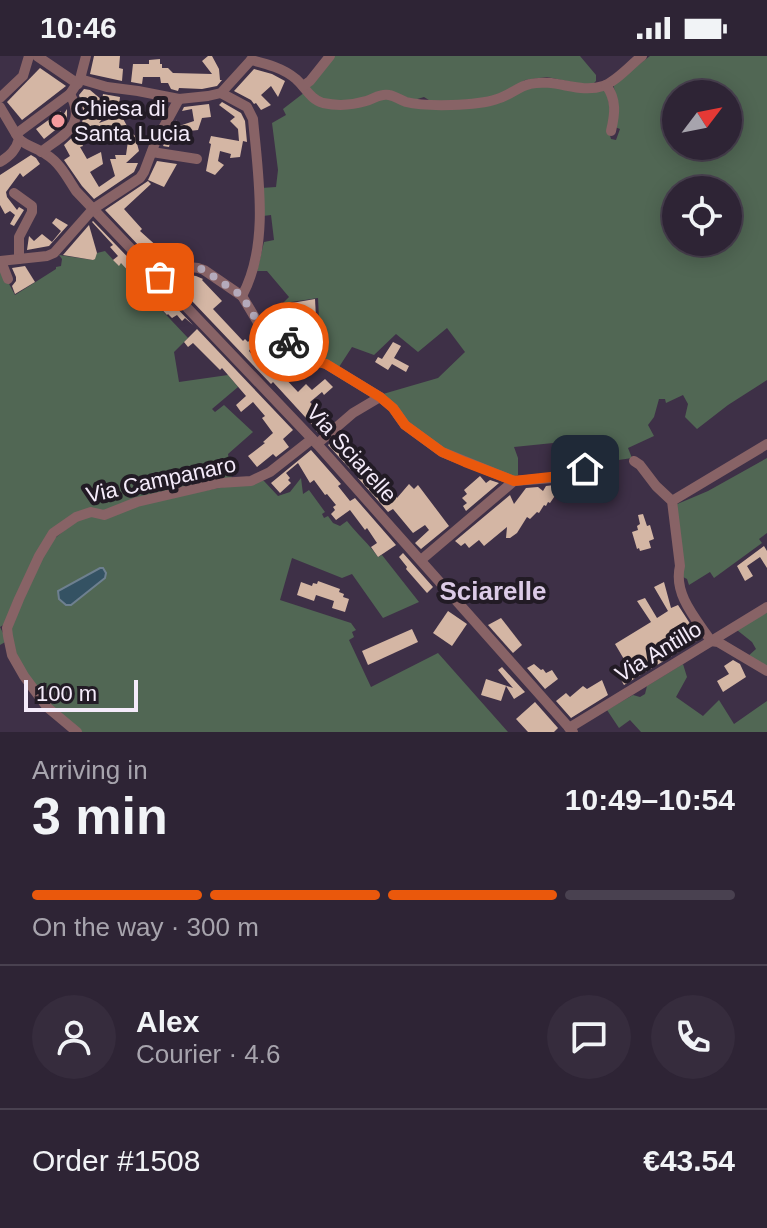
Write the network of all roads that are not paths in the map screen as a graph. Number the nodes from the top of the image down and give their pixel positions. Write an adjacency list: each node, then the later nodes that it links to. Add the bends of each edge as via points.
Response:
1 (29, 56): 13 (street, via 23,76)
2 (37, 56): 7 (street)
3 (86, 56): 7 (street)
4 (330, 56): 9 (street)
5 (642, 56): 8 (street)
6 (249, 58): 9 (street, via 282,70); 10 (street)
7 (79, 82): 11 (street); 12 (street)
8 (606, 85): 9 (street, via 591,88 550,81 527,84 495,101 442,105 387,94 346,105 321,102); 14 (street, via 616,111)
9 (303, 86)
10 (221, 93): 12 (street); 26 (street, via 247,107 253,119 260,229)
11 (70, 94): 15 (street); 16 (street, via 74,126)
12 (179, 99): 17 (street)
13 (1, 104): 15 (street)
14 (611, 131)
15 (18, 136): 16 (street, Via Sciarelle); 18 (street)
16 (37, 150): 18 (street); 21 (street, Via Sciarelle, via 53,160)
17 (152, 152): 19 (street); 21 (street, via 140,178)
18 (5, 159)
19 (197, 159)
20 (14, 193): 22 (street, via 32,206 19,237)
21 (93, 209): 22 (street, via 54,253); 24 (street, Via Sciarelle)
22 (19, 259): 23 (street)
23 (0, 261): 25 (street)
24 (160, 277): 26 (street, via 198,267); 28 (street, Via Sciarelle)
25 (8, 279)
26 (242, 296): 27 (street, via 260,326 307,359 326,364)
27 (380, 397): 28 (street, Via Campanaro); 32 (street, via 405,425 442,452)
28 (315, 441): 34 (street, Via Sciarelle); 39 (street, Via Campanaro, via 251,481 219,483 104,515 91,512 53,533 7,628 12,655 24,676 47,707)
29 (767, 444): 33 (street)
30 (634, 461): 33 (street)
31 (585, 469): 32 (street)
32 (514, 481): 34 (street)
33 (672, 501): 36 (street, via 684,601)
34 (421, 560): 38 (street, Via Sciarelle)
35 (767, 607): 36 (street, Via Antillo)
36 (711, 641): 37 (street); 38 (street, Via Antillo)
37 (767, 671)
38 (571, 730)
39 (77, 732)

